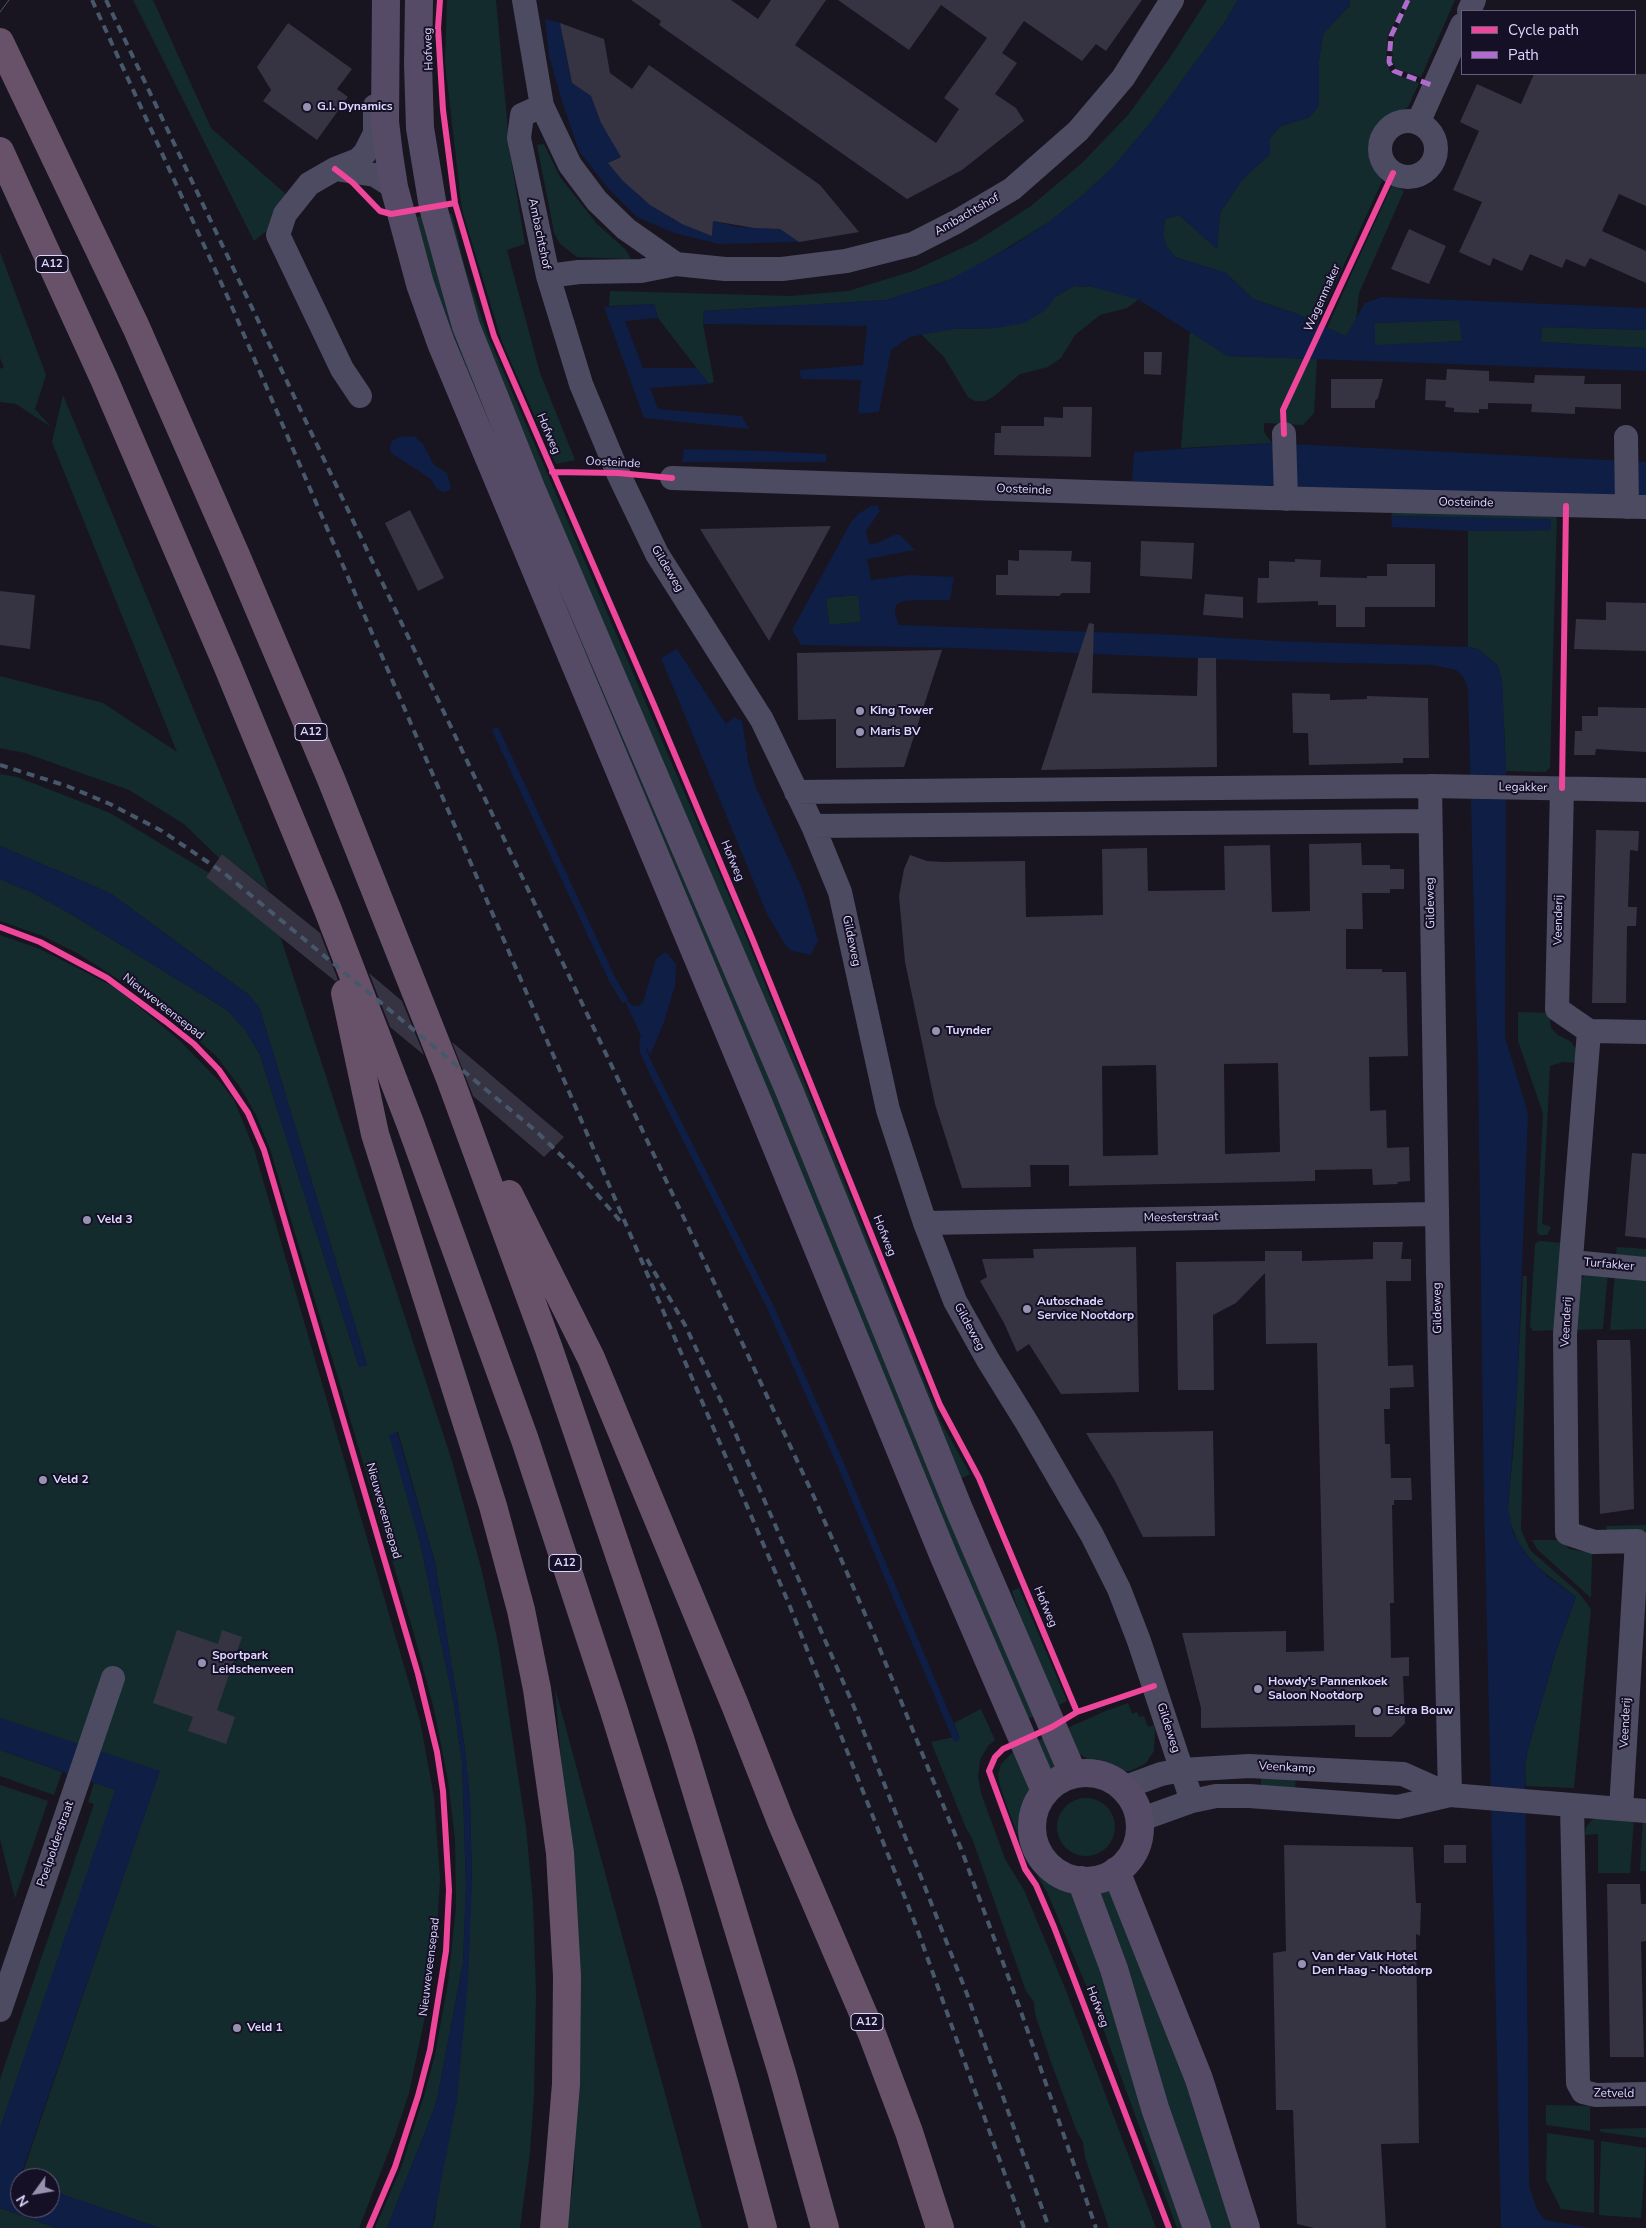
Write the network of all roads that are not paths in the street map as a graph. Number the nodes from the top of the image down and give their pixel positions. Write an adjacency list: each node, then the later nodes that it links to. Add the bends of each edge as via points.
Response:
1 (386, 0): 7 (main road)
2 (419, 0): 38 (main road, Hofweg, via 420,128 433,207 466,326 531,488 789,1090 959,1509)
3 (524, 0): 8 (street, Ambachtshof)
4 (1172, 0): 13 (street, Ambachtshof, via 1123,78 1078,131 1012,188 956,222 913,244 846,262 782,269 724,269)
5 (1461, 27): 9 (street)
6 (0, 42): 30 (highway, A12, via 136,327 236,555 334,788)
7 (384, 72): 11 (street, via 375,84 375,133 371,143 358,160); 12 (main road, via 385,122)
8 (542, 106): 13 (street, Ambachtshof, via 570,165 597,201 626,229); 14 (street, Ambachtshof, via 522,115 519,138)
9 (1418, 122)
10 (0, 151): 27 (highway, A12, via 135,451)
11 (335, 169): 12 (street, via 375,175); 15 (street, via 309,184 285,214 278,235 342,369)
12 (394, 187): 40 (main road, via 420,284 441,343)
13 (676, 264): 14 (street, Ambachtshof, via 641,270)
14 (548, 276): 24 (street, Gildeweg, via 581,384 618,473 657,554 762,720)
15 (360, 396)
16 (1626, 437): 20 (street)
17 (1284, 439): 19 (street)
18 (672, 478): 19 (street, Oosteinde)
19 (1286, 495): 20 (street, Oosteinde)
20 (1634, 504)
21 (1430, 786): 22 (street, Legakker); 24 (street); 25 (street, Gildeweg)
22 (1562, 788): 23 (street, Legakker); 28 (street, Veenderij, via 1557,1009)
23 (1646, 790)
24 (796, 792): 26 (street, Gildeweg)
25 (1430, 821): 26 (street); 31 (street, Gildeweg)
26 (812, 826): 32 (street, Gildeweg, via 840,892 888,1110)
27 (328, 910): 51 (highway, A12, via 375,1134 493,1506 530,1648 551,1780 563,1900 567,2016); 56 (highway, A12, via 410,1124 528,1450 670,1892)
28 (1589, 1031): 29 (street); 33 (street, Veenderij)
29 (1646, 1032)
30 (449, 1076): 57 (highway, A12, via 549,1349 675,1722 782,2073); 58 (highway, A12, via 591,1358 781,1822 846,1969 920,2164)
31 (1437, 1214): 32 (street, Meesterstraat); 41 (street, Gildeweg)
32 (925, 1223): 37 (street, Gildeweg, via 960,1310 1092,1535 1119,1589)
33 (1572, 1262): 34 (street, Turfakker); 35 (street, Veenderij, via 1565,1334 1567,1533 1594,1542)
34 (1646, 1269)
35 (1641, 1541): 44 (street, Veenderij)
36 (113, 1678): 49 (street, Poelpolderstraat)
37 (1182, 1770): 39 (street, Veenkamp); 41 (street, Veenkamp, via 1249,1766 1403,1774); 42 (street, Gildeweg)
38 (1073, 1774): 39 (main road, via 1100,1775); 40 (main road)
39 (1123, 1788): 46 (main road, via 1134,1803)
40 (1045, 1791): 48 (main road, via 1032,1818 1036,1847 1054,1870)
41 (1460, 1796): 42 (street, Veenkamp, via 1398,1806 1249,1796 1216,1796); 43 (street, Veenkamp)
42 (1192, 1801): 46 (street, Veenkamp)
43 (1572, 1806): 44 (street, Veenkamp); 50 (street, Zetveld, via 1578,2083 1583,2092 1596,2095)
44 (1621, 1809): 45 (street, Veenkamp)
45 (1646, 1811)
46 (1139, 1820): 47 (main road, via 1135,1849)
47 (1116, 1871): 48 (main road, via 1100,1879); 52 (main road, via 1199,2079)
48 (1081, 1880): 53 (main road, Hofweg, via 1114,1969 1155,2108)
49 (0, 2010)
50 (1646, 2094)
51 (561, 2158): 54 (highway, A12, via 542,2204); 55 (highway, A12)
52 (1242, 2217)
53 (1197, 2227)
54 (538, 2228)
55 (554, 2228)
56 (763, 2228)
57 (825, 2228)
58 (940, 2228)

